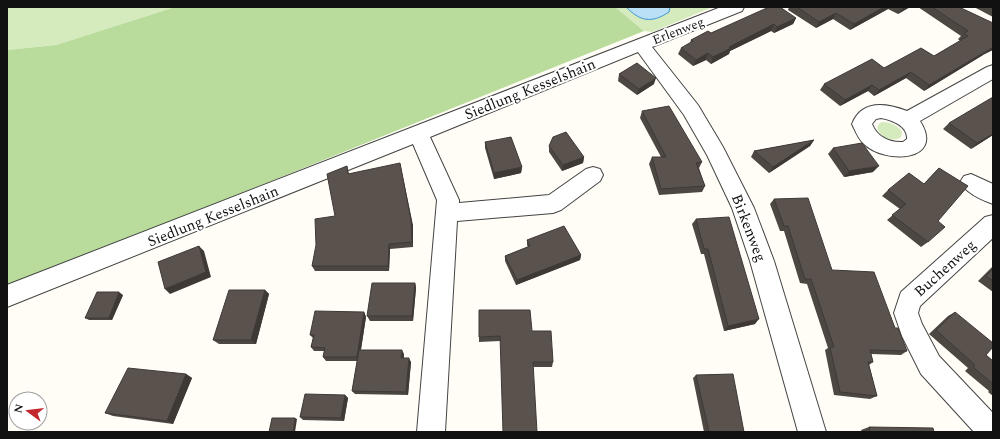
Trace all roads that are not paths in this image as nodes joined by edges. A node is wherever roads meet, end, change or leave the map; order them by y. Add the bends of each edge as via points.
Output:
1 (736, 7) edge
2 (641, 44) junction
3 (993, 71) edge
4 (907, 120) dead end
5 (419, 134) junction
6 (592, 175) dead end
7 (971, 182) dead end
8 (993, 195) edge
9 (446, 213) junction
10 (993, 224) edge
11 (7, 296) edge
12 (993, 430) edge
13 (431, 432) edge
14 (812, 432) edge

1 - 2 street, Erlenweg
2 - 5 street, Siedlung Kesselshain
2 - 14 street, Birkenweg via 691,110 743,208 762,261
3 - 4 street
5 - 9 street via 448,200
5 - 11 street, Siedlung Kesselshain
6 - 9 street via 553,204
7 - 8 street
9 - 13 street
10 - 12 street, Buchenweg via 910,300 906,313 930,365

